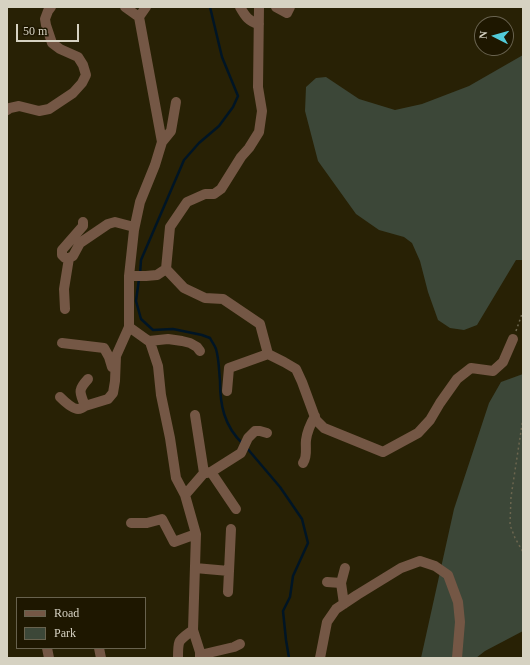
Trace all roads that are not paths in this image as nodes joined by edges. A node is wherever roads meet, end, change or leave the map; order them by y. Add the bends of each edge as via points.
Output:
1 (51, 7) edge
2 (125, 7) edge
3 (146, 7) edge
4 (240, 7) edge
5 (259, 7) edge
6 (276, 7) edge
7 (290, 7) edge
8 (139, 17) junction
9 (259, 24) junction
10 (176, 102) dead end
11 (7, 110) edge
12 (162, 142) junction
13 (83, 222) dead end
14 (134, 227) junction
15 (69, 258) junction
16 (166, 269) junction
17 (131, 276) junction
18 (65, 309) dead end
19 (129, 327) junction
20 (513, 339) road end
21 (149, 341) junction
22 (62, 343) dead end
23 (200, 351) dead end
24 (268, 354) junction
25 (115, 372) junction
26 (88, 379) dead end
27 (227, 391) dead end
28 (60, 397) dead end
29 (85, 406) junction
30 (195, 416) dead end
31 (314, 416) junction
32 (267, 433) dead end
33 (303, 463) dead end
34 (208, 472) junction
35 (185, 495) junction
36 (236, 509) dead end
37 (131, 523) dead end
38 (231, 529) dead end
39 (196, 534) junction
40 (195, 568) junction
41 (345, 568) dead end
42 (229, 571) junction
43 (327, 582) dead end
44 (341, 583) junction
45 (228, 592) dead end
46 (344, 604) junction
47 (194, 630) junction
48 (240, 644) dead end
49 (200, 657) edge
50 (178, 658) edge
51 (320, 658) edge
52 (457, 658) edge

1 - 11 street via 45,19 52,43 78,57 86,76 73,93 49,110 39,111 19,106
2 - 8 street
3 - 8 street
4 - 9 street via 252,22
5 - 9 street
6 - 7 street via 287,13
8 - 12 street
9 - 16 street via 258,87 262,111 259,132 221,189 214,194 206,194 187,202 170,227
10 - 12 street via 171,131
12 - 14 street via 140,202
13 - 15 street via 83,226 62,250 62,255
14 - 15 street via 115,222 108,224 80,243 73,256
14 - 17 street
15 - 18 street via 64,289
16 - 17 street via 157,275
16 - 24 street via 184,288 206,298 223,299 260,324
17 - 19 street
19 - 21 street
19 - 25 street via 116,356
20 - 31 street via 503,362 492,371 472,368 457,379 430,420 418,433 383,452 324,428
21 - 23 street via 168,339 186,342
21 - 35 street via 158,366 176,478
22 - 25 street via 104,348 110,356
24 - 27 street via 229,368
24 - 31 street via 296,369
25 - 29 street via 113,393 108,399
26 - 29 street via 80,391
28 - 29 street via 75,408
30 - 34 street
31 - 33 street via 306,440
32 - 34 street via 255,431 248,438 241,454
34 - 35 street
34 - 36 street
35 - 39 street
37 - 39 street via 147,523 162,519 174,542
38 - 42 street
39 - 40 street
40 - 42 street
40 - 47 street
41 - 44 street
42 - 45 street
43 - 44 street
44 - 46 street
46 - 51 street via 336,609 327,622
46 - 52 street via 400,568 420,561 435,566 448,575 458,602 460,622
47 - 49 street
47 - 50 street via 180,640
48 - 49 street

